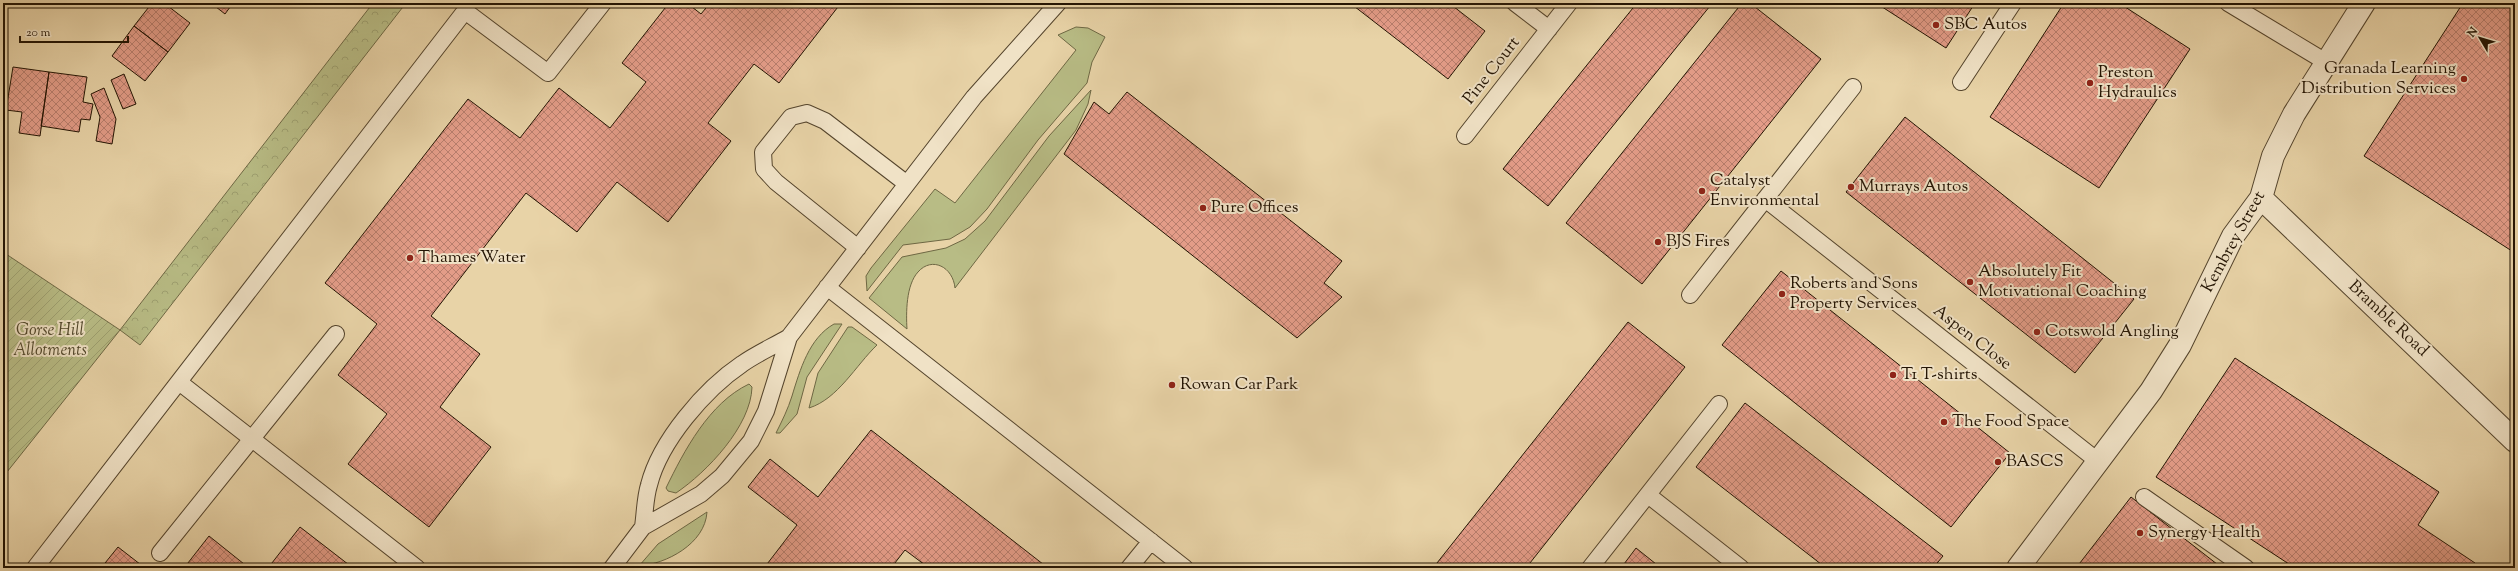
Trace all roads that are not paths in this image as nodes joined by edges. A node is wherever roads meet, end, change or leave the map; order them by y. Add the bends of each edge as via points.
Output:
1 (603, 3) edge
2 (1058, 3) edge
3 (1515, 3) edge
4 (1569, 3) edge
5 (2013, 3) edge
6 (2228, 3) edge
7 (2364, 3) edge
8 (1549, 29) junction
9 (2326, 62) junction
10 (1961, 82) dead end
11 (1853, 87) dead end
12 (1465, 136) dead end
13 (907, 184) junction
14 (2261, 198) junction
15 (1765, 199) junction
16 (858, 248) junction
17 (828, 287) junction
18 (1690, 295) dead end
19 (336, 334) dead end
20 (789, 337) junction
21 (179, 382) junction
22 (1719, 404) dead end
23 (252, 439) junction
24 (2515, 441) edge
25 (2099, 462) junction
26 (1648, 495) junction
27 (2144, 497) dead end
28 (643, 527) junction
29 (1151, 541) junction
30 (160, 553) dead end
31 (35, 568) edge
32 (417, 568) edge
33 (612, 568) edge
34 (1130, 568) edge
35 (1184, 568) edge
36 (1590, 568) edge
37 (1741, 568) edge
38 (2018, 568) edge
39 (2246, 568) edge

1 - 21 lane via 548,73 465,11
2 - 13 lane via 974,97
3 - 8 lane
4 - 8 lane, Pine Court
5 - 10 lane
6 - 9 lane
7 - 9 street, Kembrey Street
8 - 12 lane, Pine Court
9 - 14 street, Kembrey Street via 2294,114 2273,156
11 - 15 lane
13 - 16 lane
13 - 16 lane via 825,121 807,113 791,117 778,132 763,152 764,169 776,182
14 - 24 street, Bramble Road
14 - 25 street, Kembrey Street via 2233,236 2180,345 2151,391
15 - 18 lane
15 - 25 lane, Aspen Close
16 - 17 lane
17 - 20 lane
17 - 29 lane
19 - 23 lane
20 - 28 lane via 766,411 750,441 722,476 701,494
20 - 28 lane via 742,363 720,380 686,418 661,453 649,485
21 - 23 lane
21 - 31 lane
22 - 26 lane
23 - 30 lane
23 - 32 lane
25 - 38 street, Kembrey Street
26 - 36 lane
26 - 37 lane
27 - 39 lane
28 - 33 lane
29 - 34 lane
29 - 35 lane

